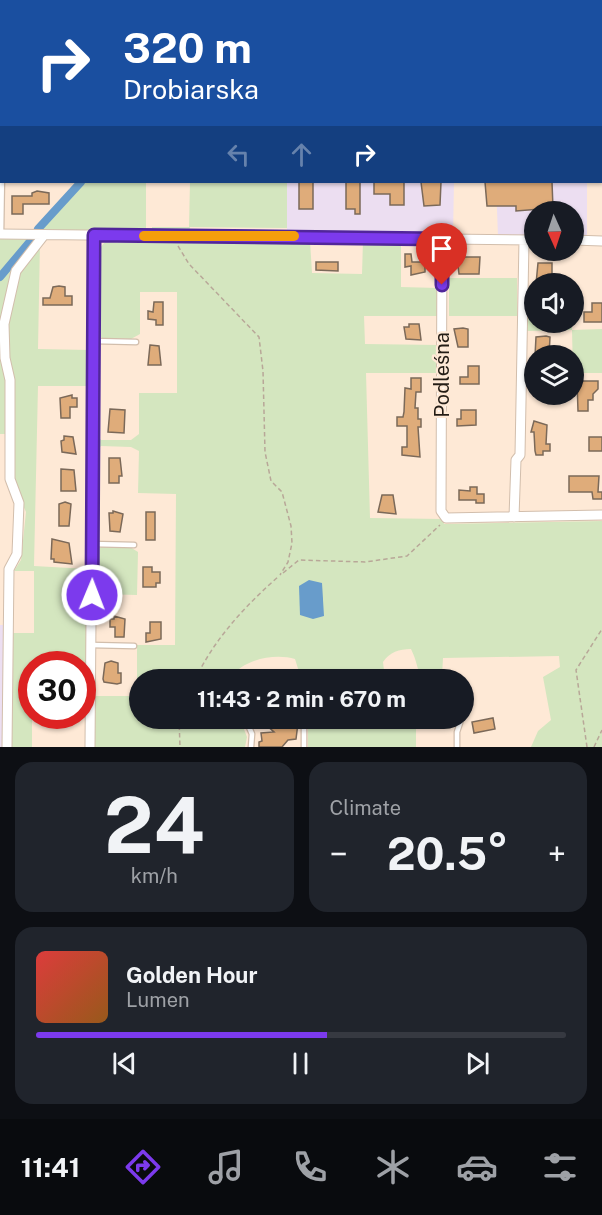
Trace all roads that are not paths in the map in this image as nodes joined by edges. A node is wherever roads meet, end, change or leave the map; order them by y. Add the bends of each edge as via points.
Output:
1 (2, 183) edge
2 (1, 234) edge
3 (44, 235) junction
4 (94, 235) junction
5 (442, 239) junction
6 (524, 240) edge
7 (584, 240) edge
8 (602, 241) edge
9 (528, 261) edge
10 (94, 341) junction
11 (136, 342) dead end
12 (602, 515) edge
13 (514, 517) junction
14 (92, 544) junction
15 (134, 544) dead end
16 (91, 645) junction
17 (134, 646) dead end
18 (250, 729) edge
19 (304, 729) edge
20 (458, 729) edge
21 (7, 747) edge
22 (90, 747) edge
23 (251, 747) edge
24 (304, 747) edge
25 (457, 747) edge

1 - 2 lane
2 - 3 street
3 - 4 street
3 - 21 street via 16,271 4,324 10,380 10,479 19,503 17,554 9,569
4 - 5 street
4 - 10 street
5 - 6 street
5 - 13 street, Podleśna via 442,517
7 - 8 street
9 - 13 street
10 - 11 lane
10 - 14 street
12 - 13 street
14 - 15 lane
14 - 16 street
16 - 17 lane
16 - 22 street
18 - 23 lane
19 - 24 lane
20 - 25 lane

